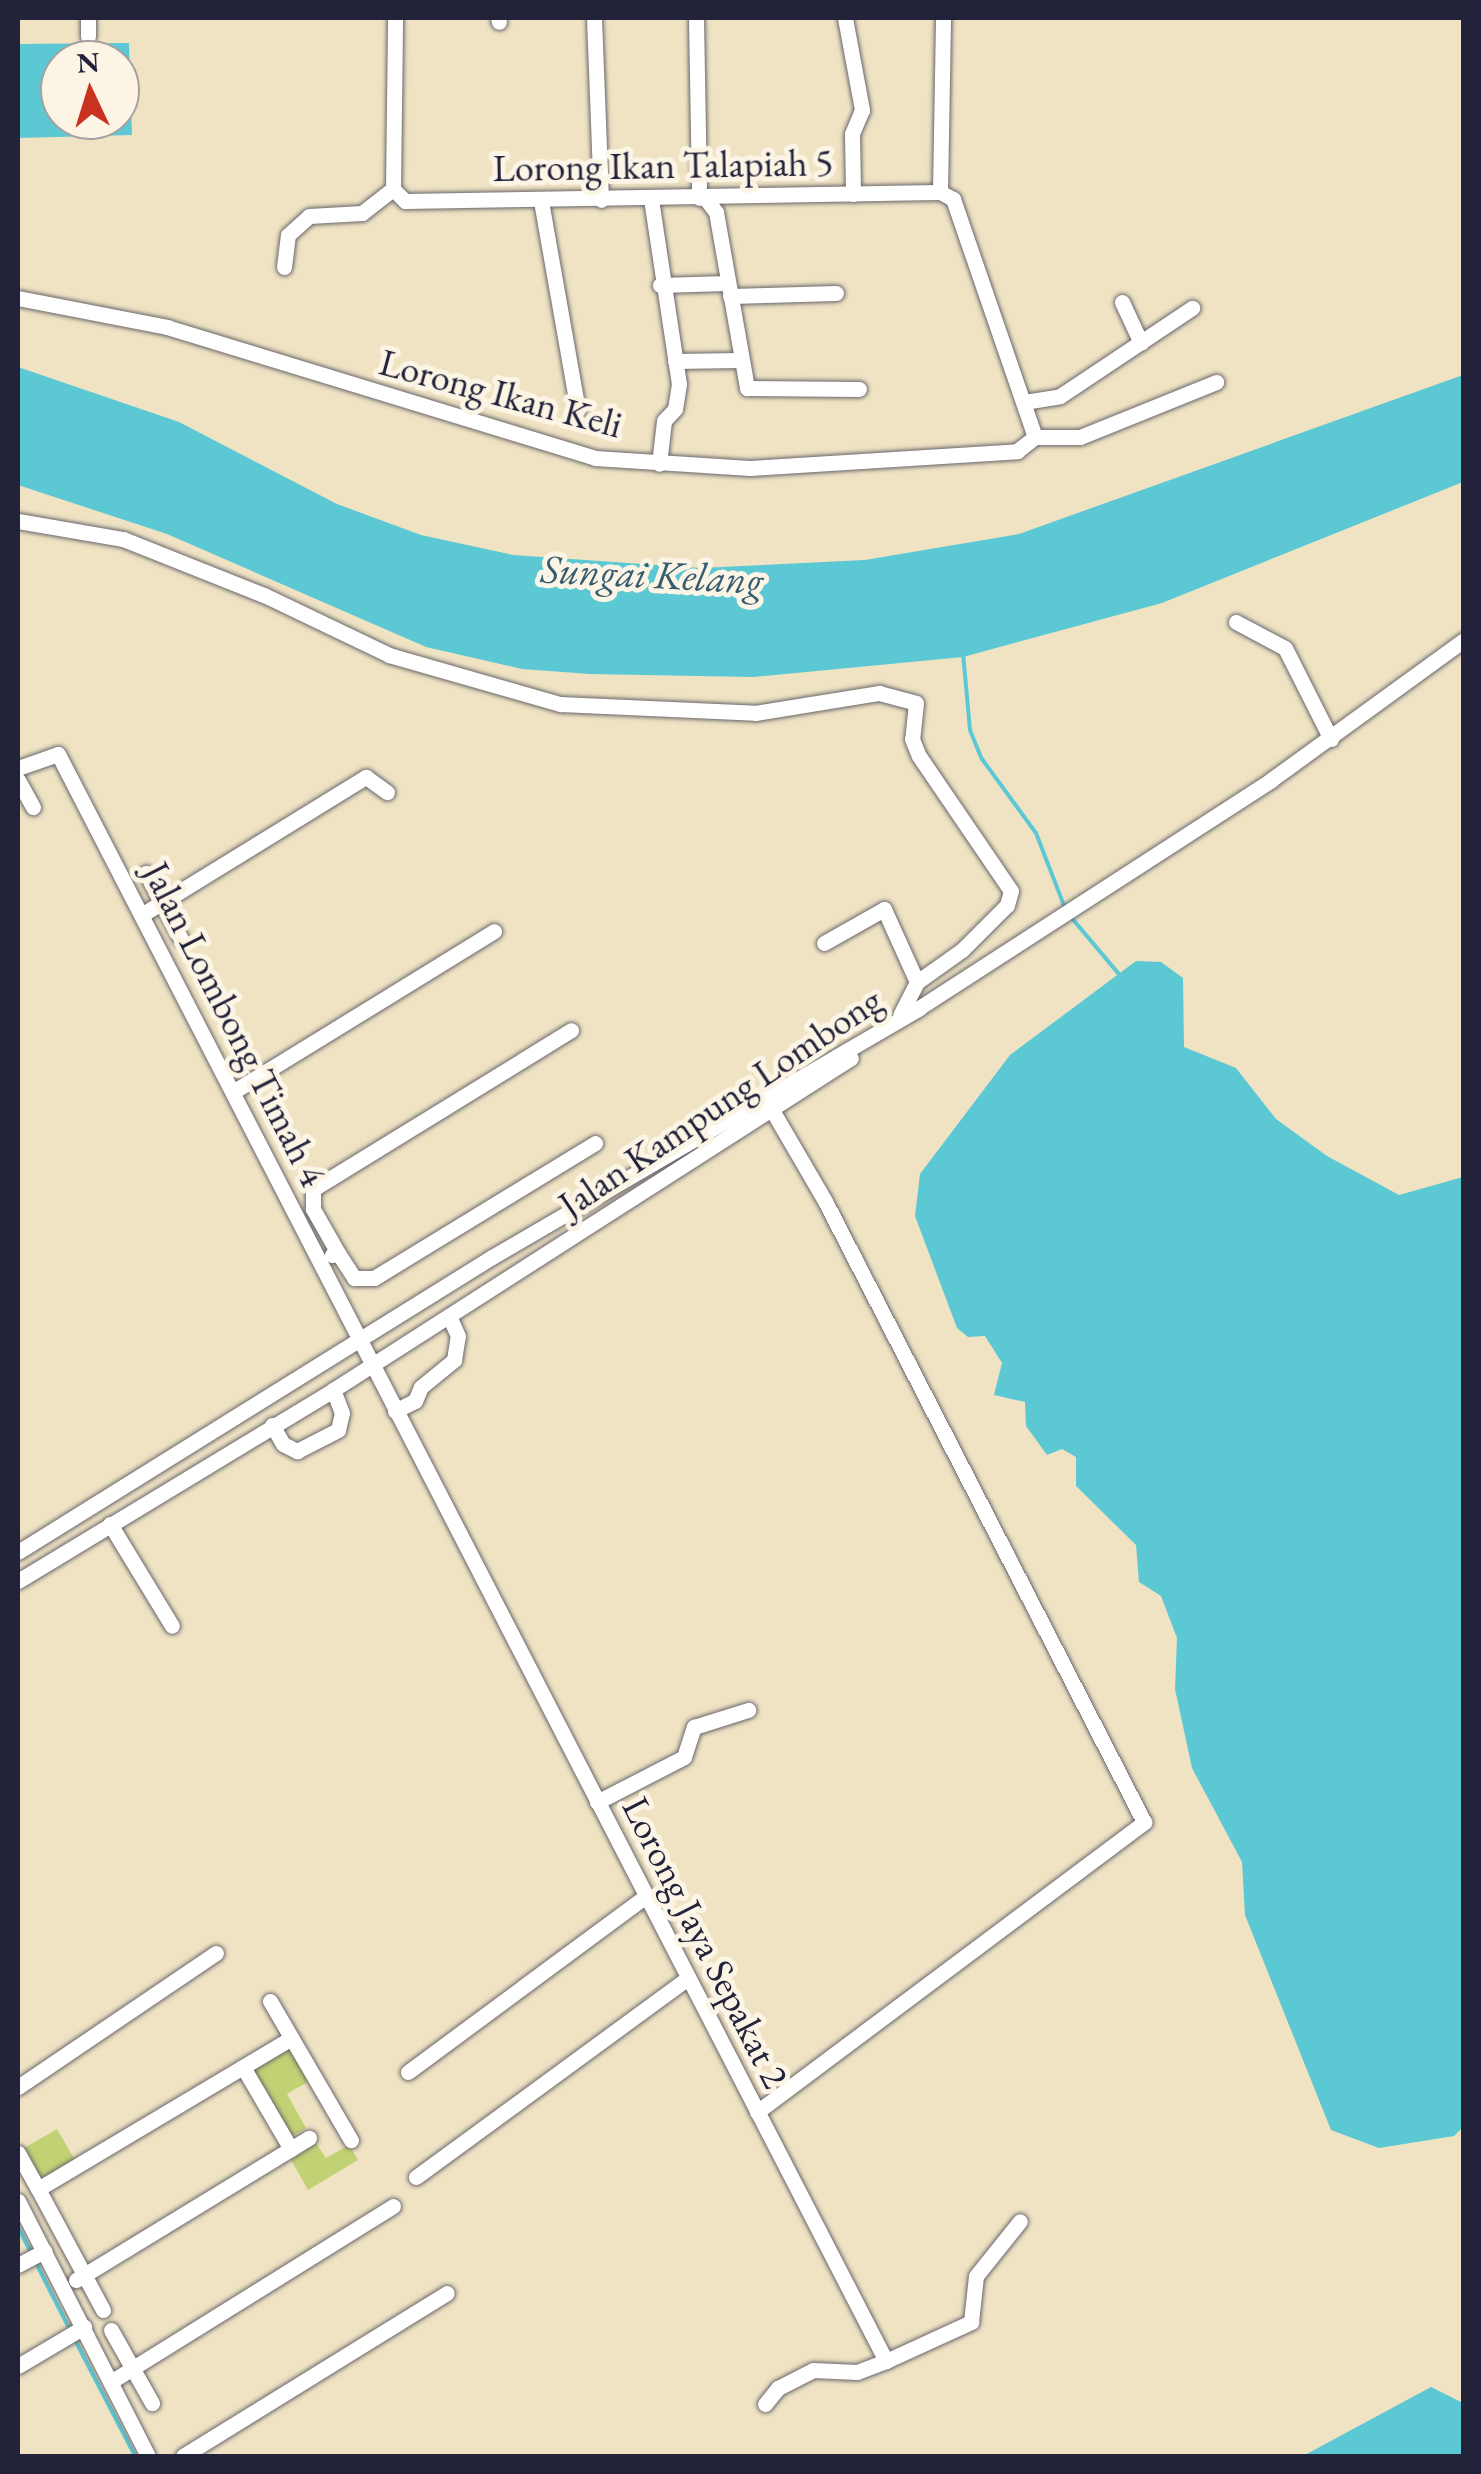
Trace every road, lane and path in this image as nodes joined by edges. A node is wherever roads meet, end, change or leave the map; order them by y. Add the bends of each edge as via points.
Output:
1 (88, 18) edge
2 (395, 18) edge
3 (594, 18) edge
4 (696, 18) edge
5 (844, 18) edge
6 (942, 18) edge
7 (88, 36) dead end
8 (392, 189) junction
9 (940, 192) junction
10 (853, 194) junction
11 (702, 198) junction
12 (651, 199) junction
13 (601, 200) junction
14 (541, 201) junction
15 (284, 267) dead end
16 (660, 285) junction
17 (728, 289) junction
18 (836, 292) dead end
19 (18, 298) edge
20 (1122, 302) dead end
21 (1192, 308) dead end
22 (1141, 342) junction
23 (740, 360) junction
24 (675, 361) junction
25 (1216, 382) dead end
26 (859, 390) dead end
27 (1024, 402) junction
28 (578, 410) dead end
29 (1035, 437) junction
30 (659, 464) junction
31 (18, 522) edge
32 (1236, 622) dead end
33 (1464, 640) edge
34 (1331, 739) junction
35 (18, 768) edge
36 (18, 780) edge
37 (387, 792) dead end
38 (33, 807) dead end
39 (146, 873) dead end
40 (162, 903) junction
41 (143, 914) junction
42 (494, 930) dead end
43 (181, 939) dead end
44 (824, 943) dead end
45 (916, 982) junction
46 (919, 1008) junction
47 (898, 1019) junction
48 (571, 1030) dead end
49 (236, 1090) junction
50 (769, 1103) junction
51 (595, 1142) dead end
52 (338, 1253) junction
53 (319, 1262) junction
54 (449, 1316) junction
55 (358, 1341) junction
56 (370, 1365) junction
57 (333, 1390) junction
58 (394, 1411) junction
59 (272, 1426) junction
60 (110, 1524) junction
61 (18, 1552) edge
62 (18, 1581) edge
63 (172, 1626) dead end
64 (748, 1710) dead end
65 (597, 1802) junction
66 (646, 1896) junction
67 (216, 1952) dead end
68 (688, 1978) junction
69 (270, 2002) dead end
70 (290, 2038) junction
71 (242, 2067) junction
72 (408, 2072) dead end
73 (18, 2088) edge
74 (757, 2112) junction
75 (309, 2138) dead end
76 (351, 2140) dead end
77 (291, 2149) junction
78 (18, 2154) edge
79 (416, 2177) dead end
80 (38, 2190) junction
81 (18, 2201) edge
82 (393, 2206) dead end
83 (1020, 2221) dead end
84 (44, 2252) junction
85 (18, 2265) edge
86 (84, 2275) junction
87 (64, 2287) junction
88 (448, 2293) dead end
89 (104, 2310) dead end
90 (84, 2327) junction
91 (110, 2330) dead end
92 (886, 2361) junction
93 (18, 2366) edge
94 (132, 2369) junction
95 (112, 2381) junction
96 (152, 2404) dead end
97 (765, 2404) dead end
98 (148, 2456) edge
99 (183, 2456) edge

1 - 7 street
2 - 8 street
3 - 13 street
4 - 11 street
5 - 10 street via 862,110 852,134
6 - 9 street
8 - 14 street, Lorong Ikan Talapiah 5 via 405,201
8 - 15 street via 362,213 309,216 288,235
9 - 10 street, Lorong Ikan Talapiah 5
9 - 27 street via 953,199
10 - 11 street, Lorong Ikan Talapiah 5
11 - 12 street, Lorong Ikan Talapiah 5
11 - 17 street via 716,212
12 - 13 street, Lorong Ikan Talapiah 5
12 - 16 street
13 - 14 street, Lorong Ikan Talapiah 5
14 - 28 street
16 - 17 street
16 - 24 street
17 - 18 street
17 - 23 street
19 - 30 street, Lorong Ikan Keli via 167,327 595,458
20 - 22 street
21 - 22 street
22 - 27 street via 1047,403
23 - 24 street
23 - 26 street via 742,380 754,390
24 - 30 street via 675,410 664,421
25 - 29 street, Lorong Ikan Keli via 1080,437
27 - 29 street
29 - 30 street, Lorong Ikan Keli via 1018,451 750,468
31 - 45 street via 123,539 389,655 560,704 755,713 879,693 916,702 912,739 919,756 1011,891 1007,905 962,950
32 - 34 street via 1285,648
33 - 34 street
34 - 46 street
35 - 41 street, Jalan Lombong Timah 4 via 58,754
36 - 38 street
37 - 40 street via 366,777
39 - 40 street
40 - 41 street
40 - 43 street
41 - 49 street, Jalan Lombong Timah 4
42 - 49 street
44 - 45 street via 884,909
45 - 47 street
46 - 47 street, Jalan Kampung Lombong
46 - 50 street, Jalan Kampung Lombong
47 - 50 street, Jalan Kampung Lombong
48 - 52 street via 313,1190 313,1209
49 - 53 street, Jalan Lombong Timah 4
50 - 54 street, Jalan Kampung Lombong
50 - 55 street, Jalan Kampung Lombong
50 - 74 street via 1144,1822
51 - 52 street via 374,1278 354,1278
52 - 53 street
53 - 55 street, Jalan Lombong Timah 4
54 - 56 street, Jalan Kampung Lombong
54 - 58 street via 458,1336 454,1360 414,1401
55 - 56 street, Jalan Lombong Timah 4
55 - 61 street, Jalan Kampung Lombong
56 - 57 street, Jalan Kampung Lombong
56 - 58 street, Lorong Jaya Sepakat 2
57 - 59 street, Jalan Kampung Lombong
57 - 59 street via 342,1414 338,1430 298,1451 283,1444
58 - 65 street, Lorong Jaya Sepakat 2
59 - 60 street, Jalan Kampung Lombong
60 - 62 street, Jalan Kampung Lombong
60 - 63 street
64 - 65 street via 694,1727 684,1757
65 - 66 street, Lorong Jaya Sepakat 2
66 - 68 street, Lorong Jaya Sepakat 2
66 - 72 street
67 - 73 street
68 - 74 street, Lorong Jaya Sepakat 2
68 - 79 street
69 - 70 street
70 - 71 street
70 - 76 street
71 - 77 street
71 - 80 street
74 - 92 street, Lorong Jaya Sepakat 2
75 - 77 street
77 - 86 street
78 - 80 street
80 - 86 street
81 - 84 street
82 - 94 street
83 - 92 street via 976,2276 971,2322
84 - 85 street
84 - 87 street
86 - 87 street
86 - 89 street
87 - 90 street
88 - 99 street
90 - 93 street
90 - 95 street
91 - 94 street
92 - 97 street via 857,2372 814,2370 778,2388
94 - 95 street
94 - 96 street
95 - 98 street

